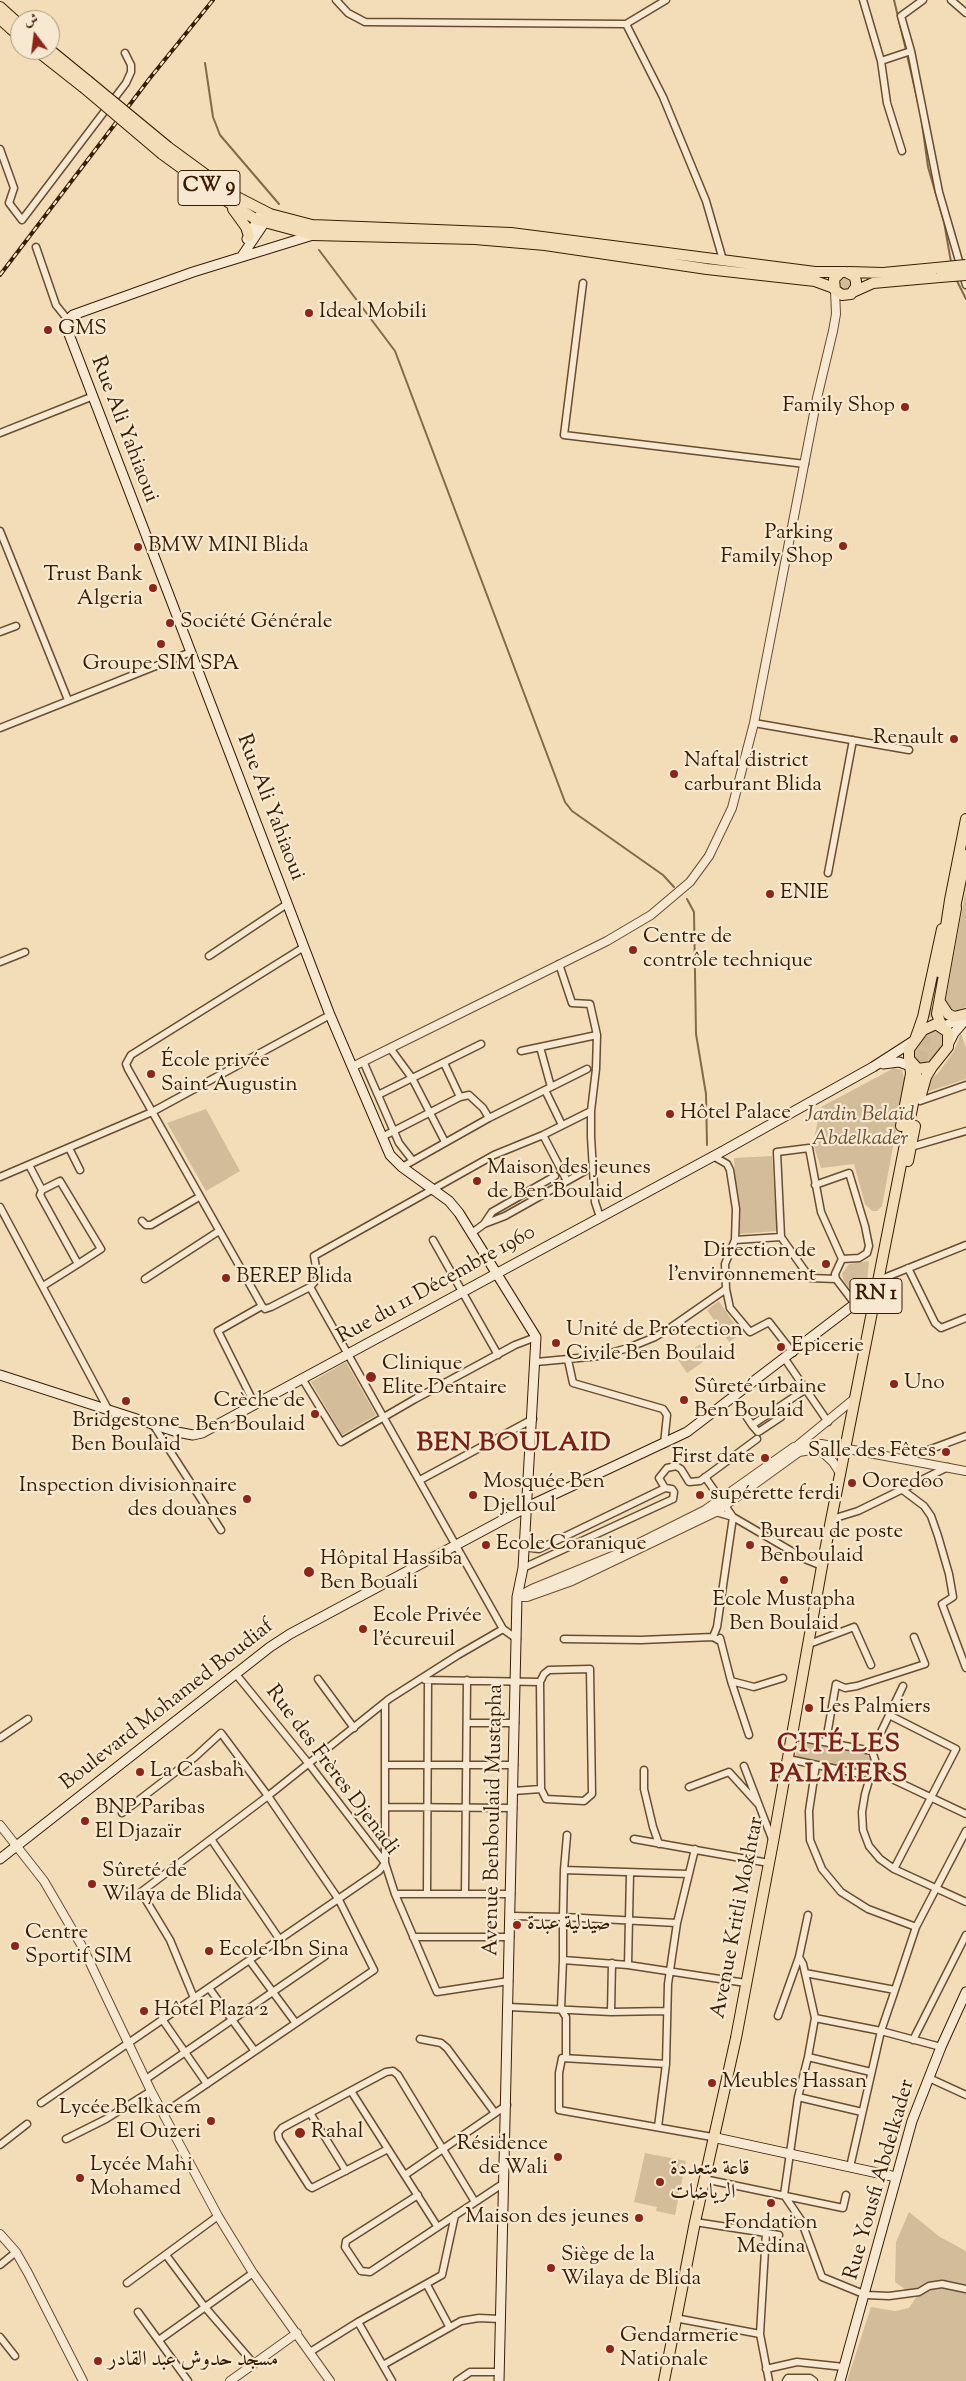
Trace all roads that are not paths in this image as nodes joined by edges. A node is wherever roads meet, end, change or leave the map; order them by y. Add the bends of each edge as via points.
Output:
1 (336, 0) edge
2 (666, 0) edge
3 (862, 0) edge
4 (923, 0) edge
5 (951, 0) edge
6 (0, 7) edge
7 (966, 13) edge
8 (10, 16) edge
9 (0, 19) edge
10 (626, 24) junction
11 (10, 28) edge
12 (911, 51) junction
13 (125, 53) dead end
14 (50, 60) edge
15 (60, 60) edge
16 (881, 61) junction
17 (85, 84) junction
18 (0, 149) edge
19 (165, 150) junction
20 (902, 151) dead end
21 (228, 202) junction
22 (266, 212) junction
23 (261, 222) junction
24 (313, 235) junction
25 (249, 236) junction
26 (36, 247) dead end
27 (242, 256) junction
28 (723, 260) junction
29 (966, 265) edge
30 (844, 273) junction
31 (938, 273) junction
32 (966, 274) edge
33 (584, 282) dead end
34 (966, 284) edge
35 (834, 289) junction
36 (852, 293) junction
37 (836, 314) junction
38 (68, 320) junction
39 (92, 397) junction
40 (0, 433) edge
41 (805, 464) junction
42 (0, 531) edge
43 (16, 626) dead end
44 (0, 632) edge
45 (191, 652) junction
46 (68, 700) junction
47 (754, 723) junction
48 (0, 728) edge
49 (853, 740) junction
50 (909, 750) dead end
51 (966, 819) edge
52 (966, 855) edge
53 (828, 873) dead end
54 (954, 899) junction
55 (287, 904) junction
56 (304, 947) junction
57 (24, 952) dead end
58 (209, 956) dead end
59 (0, 962) edge
60 (559, 964) junction
61 (936, 1005) junction
62 (966, 1014) edge
63 (330, 1015) junction
64 (966, 1019) edge
65 (942, 1027) junction
66 (597, 1035) junction
67 (915, 1040) junction
68 (481, 1044) dead end
69 (948, 1045) junction
70 (540, 1046) junction
71 (390, 1048) junction
72 (521, 1051) dead end
73 (363, 1061) junction
74 (444, 1062) junction
75 (352, 1067) junction
76 (873, 1067) junction
77 (932, 1067) junction
78 (587, 1069) dead end
79 (914, 1069) junction
80 (412, 1078) junction
81 (966, 1085) edge
82 (548, 1088) junction
83 (378, 1095) junction
84 (460, 1097) junction
85 (920, 1101) junction
86 (591, 1111) junction
87 (152, 1112) junction
88 (429, 1113) junction
89 (489, 1118) junction
90 (562, 1125) junction
91 (394, 1131) junction
92 (966, 1131) edge
93 (543, 1134) junction
94 (382, 1137) junction
95 (445, 1142) junction
96 (912, 1147) junction
97 (69, 1148) junction
98 (713, 1156) junction
99 (413, 1161) junction
100 (29, 1164) junction
101 (402, 1167) junction
102 (80, 1170) dead end
103 (585, 1171) dead end
104 (555, 1176) dead end
105 (0, 1177) edge
106 (567, 1181) junction
107 (815, 1185) junction
108 (433, 1188) junction
109 (42, 1190) junction
110 (895, 1192) junction
111 (199, 1197) junction
112 (0, 1207) edge
113 (600, 1217) junction
114 (142, 1221) dead end
115 (484, 1224) junction
116 (219, 1232) junction
117 (472, 1232) junction
118 (781, 1237) junction
119 (434, 1240) dead end
120 (735, 1240) junction
121 (966, 1245) edge
122 (842, 1260) junction
123 (78, 1264) junction
124 (908, 1268) junction
125 (497, 1272) junction
126 (145, 1279) dead end
127 (836, 1279) junction
128 (878, 1284) junction
129 (43, 1286) junction
130 (310, 1287) junction
131 (726, 1289) junction
132 (462, 1292) junction
133 (855, 1304) junction
134 (262, 1306) junction
135 (966, 1318) edge
136 (536, 1337) junction
137 (793, 1353) junction
138 (348, 1355) junction
139 (498, 1355) junction
140 (785, 1359) junction
141 (568, 1360) junction
142 (536, 1362) junction
143 (0, 1375) edge
144 (303, 1380) junction
145 (806, 1389) junction
146 (854, 1399) junction
147 (255, 1405) junction
148 (742, 1410) dead end
149 (110, 1412) junction
150 (384, 1418) junction
151 (533, 1419) junction
152 (828, 1422) junction
153 (154, 1426) junction
154 (966, 1436) edge
155 (757, 1439) dead end
156 (664, 1444) junction
157 (794, 1447) junction
158 (819, 1449) junction
159 (844, 1452) junction
160 (903, 1460) junction
161 (948, 1467) junction
162 (966, 1470) edge
163 (840, 1474) junction
164 (704, 1477) junction
165 (420, 1480) junction
166 (665, 1488) junction
167 (904, 1491) junction
168 (723, 1504) junction
169 (527, 1508) junction
170 (716, 1512) junction
171 (733, 1517) junction
172 (832, 1519) junction
173 (221, 1530) dead end
174 (457, 1546) junction
175 (524, 1547) junction
176 (822, 1566) junction
177 (523, 1568) junction
178 (518, 1597) junction
179 (717, 1627) junction
180 (503, 1629) junction
181 (713, 1637) junction
182 (914, 1637) dead end
183 (564, 1639) dead end
184 (516, 1640) junction
185 (720, 1641) junction
186 (809, 1644) junction
187 (871, 1665) dead end
188 (966, 1668) edge
189 (235, 1673) junction
190 (783, 1678) dead end
191 (318, 1679) dead end
192 (425, 1680) junction
193 (467, 1680) junction
194 (516, 1681) junction
195 (730, 1681) junction
196 (540, 1682) junction
197 (903, 1686) dead end
198 (384, 1703) junction
199 (889, 1715) junction
200 (28, 1719) dead end
201 (467, 1723) junction
202 (515, 1723) junction
203 (354, 1728) junction
204 (749, 1735) dead end
205 (792, 1736) junction
206 (0, 1738) edge
207 (826, 1741) junction
208 (872, 1751) junction
209 (788, 1759) junction
210 (309, 1764) junction
211 (385, 1764) junction
212 (429, 1764) junction
213 (467, 1764) junction
214 (514, 1765) junction
215 (816, 1765) junction
216 (744, 1766) dead end
217 (644, 1770) dead end
218 (873, 1770) junction
219 (689, 1787) dead end
220 (541, 1789) junction
221 (513, 1791) junction
222 (268, 1796) junction
223 (931, 1797) junction
224 (760, 1805) junction
225 (385, 1807) junction
226 (428, 1808) junction
227 (466, 1808) junction
228 (513, 1808) junction
229 (122, 1814) dead end
230 (966, 1814) edge
231 (0, 1825) edge
232 (966, 1831) edge
233 (567, 1835) dead end
234 (211, 1839) junction
235 (634, 1839) dead end
236 (773, 1842) junction
237 (659, 1844) junction
238 (17, 1846) junction
239 (695, 1849) junction
240 (0, 1859) edge
241 (385, 1863) junction
242 (769, 1863) junction
243 (894, 1869) junction
244 (564, 1870) junction
245 (630, 1873) junction
246 (688, 1874) junction
247 (937, 1888) junction
248 (395, 1894) junction
249 (427, 1894) junction
250 (465, 1894) junction
251 (511, 1894) junction
252 (339, 1900) junction
253 (966, 1902) edge
254 (808, 1914) dead end
255 (510, 1916) junction
256 (563, 1917) junction
257 (628, 1921) junction
258 (678, 1923) junction
259 (916, 1928) junction
260 (966, 1935) edge
261 (413, 1937) junction
262 (510, 1937) junction
263 (280, 1940) junction
264 (325, 1956) dead end
265 (799, 1957) junction
266 (563, 1960) junction
267 (250, 1961) junction
268 (612, 1964) junction
269 (628, 1965) junction
270 (670, 1971) junction
271 (805, 1973) junction
272 (509, 1982) junction
273 (746, 1983) junction
274 (209, 1988) junction
275 (895, 1990) junction
276 (272, 1992) junction
277 (966, 1992) edge
278 (194, 1998) junction
279 (508, 2008) junction
280 (561, 2010) junction
281 (666, 2011) junction
282 (611, 2012) junction
283 (778, 2016) dead end
284 (815, 2018) junction
285 (162, 2019) junction
286 (233, 2021) junction
287 (295, 2022) junction
288 (881, 2031) junction
289 (420, 2039) dead end
290 (913, 2040) junction
291 (128, 2042) junction
292 (940, 2047) junction
293 (254, 2050) junction
294 (185, 2053) junction
295 (808, 2057) junction
296 (566, 2058) junction
297 (666, 2064) junction
298 (871, 2072) junction
299 (929, 2078) junction
300 (146, 2079) junction
301 (206, 2084) junction
302 (151, 2091) junction
303 (350, 2091) junction
304 (966, 2095) edge
305 (798, 2097) junction
306 (41, 2103) dead end
307 (507, 2105) junction
308 (164, 2112) junction
309 (862, 2112) junction
310 (310, 2113) junction
311 (495, 2113) junction
312 (27, 2124) dead end
313 (658, 2127) junction
314 (712, 2138) junction
315 (66, 2139) dead end
316 (0, 2144) edge
317 (388, 2149) junction
318 (443, 2150) junction
319 (790, 2154) junction
320 (850, 2167) junction
321 (346, 2171) junction
322 (405, 2175) junction
323 (896, 2176) junction
324 (704, 2179) junction
325 (504, 2183) junction
326 (418, 2195) junction
327 (784, 2195) junction
328 (846, 2195) dead end
329 (474, 2202) junction
330 (455, 2215) junction
331 (218, 2216) junction
332 (694, 2222) junction
333 (437, 2226) junction
334 (766, 2233) junction
335 (0, 2234) edge
336 (778, 2235) dead end
337 (16, 2252) junction
338 (166, 2255) junction
339 (0, 2265) edge
340 (253, 2272) junction
341 (127, 2282) dead end
342 (427, 2285) junction
343 (966, 2289) edge
344 (866, 2295) junction
345 (204, 2306) junction
346 (138, 2312) dead end
347 (674, 2318) junction
348 (500, 2319) junction
349 (358, 2322) junction
350 (449, 2326) junction
351 (297, 2333) junction
352 (760, 2334) junction
353 (0, 2337) edge
354 (159, 2340) junction
355 (310, 2352) junction
356 (15, 2356) dead end
357 (254, 2364) junction
358 (383, 2364) junction
359 (844, 2368) junction
360 (766, 2369) junction
361 (499, 2377) edge
362 (83, 2381) edge
363 (188, 2381) edge
364 (230, 2381) edge
365 (330, 2381) edge
366 (392, 2381) edge
367 (457, 2381) edge
368 (664, 2381) edge
369 (769, 2381) edge
370 (786, 2381) edge
371 (814, 2381) edge
372 (840, 2381) edge

1 - 10 street via 348,13 365,22
2 - 10 street
3 - 16 street
4 - 12 street via 901,16
5 - 7 street
6 - 8 main road
9 - 11 main road
10 - 28 street via 663,97 706,201
12 - 16 street
12 - 34 street via 939,192
13 - 18 street via 131,65 126,83 22,220 10,203 14,188
14 - 17 main road, CW 9
15 - 17 main road, CW 9
16 - 20 street via 887,103
17 - 19 main road, CW 9, bridge
19 - 21 main road, CW 9
19 - 22 main road via 235,196
21 - 23 main road, CW 9
21 - 25 main road
22 - 23 main road
22 - 28 main road via 312,225 511,233
23 - 24 main road
23 - 25 main road
23 - 27 main road
24 - 27 main road
24 - 35 main road via 475,239 545,245 707,269 815,280
25 - 27 main road
26 - 38 street via 56,305
27 - 38 main road via 73,315
28 - 30 main road
29 - 31 main road, bridge
30 - 31 main road
30 - 35 main road via 834,279
30 - 36 main road via 856,281
31 - 32 main road, bridge
31 - 36 main road via 874,283
33 - 41 street via 564,435
35 - 36 main road via 842,295
35 - 37 street
36 - 37 street
37 - 41 street
38 - 39 main road, Rue Ali Yahiaoui via 68,336
39 - 40 street
39 - 45 main road, Rue Ali Yahiaoui
41 - 47 street
42 - 46 street
43 - 44 street
45 - 46 street
45 - 55 main road, Rue Ali Yahiaoui
46 - 48 street
47 - 49 street
47 - 60 street via 727,820 709,856 690,882 651,915
49 - 50 street
49 - 53 street
51 - 54 main road
52 - 54 main road
54 - 61 main road via 939,972
54 - 61 main road via 951,944
54 - 67 main road
55 - 56 main road, Rue Ali Yahiaoui
55 - 58 street
56 - 63 main road, Rue Ali Yahiaoui
56 - 87 street via 131,1055 126,1064
57 - 59 street
60 - 66 street via 572,1003 590,1004
60 - 71 street
61 - 62 main road via 954,1017
61 - 65 main road
62 - 65 main road
63 - 75 main road, Rue Ali Yahiaoui
63 - 87 street
64 - 69 main road
65 - 67 main road via 936,1024 927,1027
65 - 69 main road via 948,1032
66 - 70 street
66 - 86 street
67 - 76 main road, Rue du 11 Décembre 1960
67 - 79 main road via 908,1054
68 - 74 street
69 - 77 main road
70 - 72 street
70 - 82 street
71 - 73 street
71 - 80 street
73 - 75 street
73 - 83 street
74 - 80 street
74 - 84 street
75 - 94 main road, Rue Ali Yahiaoui
76 - 79 main road, Rue du 11 Décembre 1960 via 894,1061
76 - 98 main road, Rue du 11 Décembre 1960
77 - 79 main road
77 - 85 main road, RN 1
78 - 82 street
79 - 110 main road, RN 1 via 896,1154
80 - 83 street
80 - 88 street
81 - 85 street
82 - 89 street
82 - 90 street
83 - 91 street
84 - 88 street
84 - 89 street via 469,1095
85 - 96 main road, RN 1
86 - 90 street
86 - 113 street via 595,1202
87 - 97 street
87 - 111 street
88 - 91 street
88 - 95 street
89 - 95 street
90 - 93 street
91 - 94 street
91 - 99 street
92 - 96 street
93 - 106 street
93 - 108 street via 494,1155
94 - 101 main road, Rue Ali Yahiaoui via 390,1155
95 - 99 street
96 - 110 main road, RN 1
97 - 100 street
97 - 102 street
98 - 113 main road, Rue du 11 Décembre 1960
98 - 120 street via 727,1164 730,1170 736,1209
99 - 101 street
100 - 105 street
100 - 109 street
101 - 108 main road, Rue Ali Yahiaoui
103 - 106 street
104 - 115 street via 492,1212
106 - 115 street via 505,1216
107 - 118 street via 809,1148 778,1152
107 - 122 street via 821,1212
107 - 122 street via 849,1173 868,1246 864,1256
108 - 117 main road, Rue Ali Yahiaoui via 449,1201
108 - 130 street via 314,1256 318,1278
109 - 123 street via 40,1195
109 - 123 street via 60,1182 101,1249
110 - 128 main road, Avenue Kritli Mokhtar / RN 1
111 - 114 street via 151,1225
111 - 116 street
112 - 129 street
113 - 125 main road, Rue du 11 Décembre 1960
115 - 117 street
116 - 126 street
116 - 134 street
117 - 125 main road, Rue Ali Yahiaoui
118 - 120 street
118 - 127 street via 810,1278
119 - 132 street
120 - 131 street via 725,1264
121 - 124 street
122 - 127 street
123 - 129 street
124 - 128 street
124 - 135 street via 935,1323 942,1328
125 - 132 main road, Rue du 11 Décembre 1960
125 - 136 main road
127 - 133 street
128 - 133 main road, Boulevard Mohamed Boudiaf
128 - 146 main road, Avenue Kritli Mokhtar / RN 1
129 - 149 street
130 - 134 street via 271,1307 265,1309
130 - 138 street
131 - 137 street via 730,1308 746,1330 754,1332 769,1322
131 - 141 street via 655,1337 600,1356
132 - 138 main road, Rue du 11 Décembre 1960
132 - 139 street
133 - 137 main road, Boulevard Mohamed Boudiaf
134 - 147 street via 218,1331
136 - 139 street
136 - 142 main road, Avenue Benboulaid Mustapha
137 - 140 main road, Boulevard Mohamed Boudiaf
138 - 144 main road, Rue du 11 Décembre 1960
138 - 150 street
139 - 150 street
140 - 145 street
140 - 156 main road, Boulevard Mohamed Boudiaf via 687,1432
141 - 142 street
141 - 156 street via 573,1383 663,1409 667,1414
142 - 151 main road, Avenue Benboulaid Mustapha
143 - 149 main road, Rue du 11 Décembre 1960
144 - 147 main road, Rue du 11 Décembre 1960
144 - 150 street via 341,1442
145 - 148 street via 752,1425
145 - 152 street
146 - 152 street
146 - 159 main road, Avenue Kritli Mokhtar / RN 1
147 - 153 main road, Rue du 11 Décembre 1960 via 193,1435
149 - 153 main road, Rue du 11 Décembre 1960
150 - 165 street
151 - 165 street
151 - 169 main road, Avenue Benboulaid Mustapha
152 - 157 street
153 - 173 street
154 - 160 street
155 - 164 street
156 - 169 main road, Boulevard Mohamed Boudiaf
157 - 159 street via 819,1444
157 - 168 street
158 - 159 street
158 - 163 street
158 - 168 street via 799,1452
159 - 160 street
159 - 163 main road, Avenue Kritli Mokhtar / RN 1
160 - 161 street
161 - 162 street
161 - 167 street
163 - 172 main road, Avenue Kritli Mokhtar / RN 1
164 - 166 street via 700,1481 689,1482 681,1469 676,1466 666,1468 659,1478
164 - 168 street
165 - 174 street
166 - 175 street via 539,1548
166 - 177 street via 674,1492 673,1498
167 - 172 street
167 - 188 street via 924,1506 931,1516 950,1574 953,1598 942,1604
168 - 170 street
168 - 171 street
168 - 178 street
169 - 174 main road, Boulevard Mohamed Boudiaf
169 - 175 main road, Avenue Benboulaid Mustapha
170 - 171 street
170 - 178 street via 572,1581 527,1597
171 - 176 street
171 - 179 street
172 - 176 main road, Avenue Kritli Mokhtar / RN 1
174 - 180 street
174 - 189 main road, Boulevard Mohamed Boudiaf via 290,1634
175 - 177 main road, Avenue Benboulaid Mustapha
176 - 186 main road, Avenue Kritli Mokhtar / RN 1
177 - 178 main road, Avenue Benboulaid Mustapha
178 - 184 main road, Avenue Benboulaid Mustapha
179 - 181 street
179 - 185 street
180 - 184 street
180 - 192 street
181 - 183 street
181 - 185 street
182 - 207 street via 925,1664 857,1686 845,1688 836,1684
184 - 194 main road, Avenue Benboulaid Mustapha
185 - 195 street
186 - 187 street via 854,1627
186 - 205 main road, Avenue Kritli Mokhtar / RN 1
189 - 210 street, Rue des Frères Djenadi
189 - 238 main road, Boulevard Mohamed Boudiaf
190 - 195 street via 754,1687
191 - 203 street
192 - 193 street
192 - 198 street
192 - 212 street
193 - 194 street
193 - 201 street
194 - 196 street
194 - 202 main road, Avenue Benboulaid Mustapha
195 - 204 street
196 - 220 street
196 - 220 street via 549,1670 591,1671 592,1794 584,1801 546,1799
197 - 199 street
198 - 203 street
198 - 211 street
199 - 208 street
199 - 223 street via 956,1749
200 - 206 street
201 - 202 street
201 - 213 street
202 - 214 main road, Avenue Benboulaid Mustapha
203 - 210 street
205 - 207 street
205 - 209 main road, Avenue Kritli Mokhtar / RN 1
207 - 208 street
208 - 218 street via 876,1760
209 - 215 street
209 - 236 main road, Avenue Kritli Mokhtar / RN 1
210 - 222 street
210 - 241 street, Rue des Frères Djenadi
211 - 212 street
211 - 225 street
212 - 213 street
212 - 226 street
213 - 214 street
213 - 227 street
214 - 221 main road, Avenue Benboulaid Mustapha
215 - 218 street via 861,1774
215 - 259 street via 809,1811 810,1840 822,1869 841,1892 868,1909
216 - 224 street
217 - 237 street via 644,1788
218 - 223 street
218 - 243 street via 865,1794 863,1830 868,1846
219 - 224 street via 729,1772
220 - 221 street
221 - 228 main road, Avenue Benboulaid Mustapha
222 - 229 street via 221,1733
222 - 234 street
222 - 252 street
223 - 230 street
223 - 243 street
224 - 236 street
225 - 226 street
225 - 241 street
226 - 227 street
226 - 249 street
227 - 228 street
227 - 250 street
228 - 251 main road, Avenue Benboulaid Mustapha
231 - 238 street
232 - 247 street
233 - 244 street
234 - 263 street
234 - 278 street via 141,1892 170,1940
235 - 237 street
236 - 242 main road, Avenue Kritli Mokhtar / RN 1
237 - 239 street
238 - 240 main road, Boulevard Mohamed Boudiaf
238 - 291 street via 44,1881 83,1948
239 - 242 street
239 - 246 street
241 - 248 street, Rue des Frères Djenadi
241 - 252 street
242 - 273 main road, Avenue Kritli Mokhtar / RN 1
243 - 247 street
244 - 245 street
244 - 256 street
245 - 246 street
245 - 257 street
246 - 258 street
247 - 253 street
247 - 259 street
248 - 249 street
248 - 261 street, Rue des Frères Djenadi
249 - 250 street
250 - 251 street
251 - 255 main road, Avenue Benboulaid Mustapha
252 - 263 street
252 - 287 street via 374,1970
254 - 265 street
255 - 256 street
255 - 262 main road, Avenue Benboulaid Mustapha
256 - 257 street
256 - 266 street
257 - 258 street
257 - 269 street
258 - 270 street
259 - 275 street
260 - 290 street
261 - 262 street
261 - 272 street, Rue des Frères Djenadi via 437,1992
262 - 272 main road, Avenue Benboulaid Mustapha
263 - 267 street
264 - 276 street
265 - 271 street
265 - 283 street
266 - 268 street
266 - 280 street
267 - 274 street
267 - 276 street
268 - 269 street
268 - 282 street
269 - 270 street
270 - 273 street
270 - 281 street
271 - 275 street
271 - 284 street
272 - 279 main road, Avenue Benboulaid Mustapha
273 - 314 main road, Avenue Kritli Mokhtar / RN 1
274 - 278 street
274 - 286 street
275 - 288 street
276 - 286 street
276 - 287 street
277 - 292 main road, Rue Yousfi Abdelkader
278 - 285 street
279 - 280 street
279 - 307 main road, Avenue Benboulaid Mustapha
280 - 282 street
280 - 296 street via 566,2017
281 - 282 street
281 - 297 street
284 - 288 street
284 - 295 street
285 - 291 street
285 - 294 street
286 - 293 street
286 - 294 street
287 - 293 street
288 - 290 street
288 - 298 street
289 - 311 street via 448,2048
290 - 292 street
291 - 300 street
291 - 306 street
292 - 299 main road, Rue Yousfi Abdelkader
293 - 301 street
294 - 300 street
294 - 301 street
295 - 298 street
295 - 305 street
296 - 297 street
296 - 313 street via 562,2058 559,2073 559,2110
297 - 313 street
298 - 309 street
299 - 304 street
299 - 323 main road, Rue Yousfi Abdelkader
300 - 302 street
301 - 308 street
302 - 308 street
302 - 315 street
303 - 310 street
303 - 317 street
303 - 318 street via 386,2072 395,2073
305 - 309 street
305 - 319 street
307 - 311 street
307 - 325 main road, Avenue Benboulaid Mustapha
308 - 331 street
309 - 320 street
310 - 321 street
310 - 321 street via 279,2130 279,2139 310,2188
311 - 318 street
312 - 316 street
313 - 314 street
314 - 319 main road
314 - 324 main road, Avenue Kritli Mokhtar / RN 1
317 - 321 street
317 - 322 street
318 - 322 street
318 - 329 street
319 - 320 main road
319 - 327 street
320 - 323 main road
322 - 326 street
323 - 344 main road, Rue Yousfi Abdelkader
324 - 327 street
324 - 332 main road, Avenue Kritli Mokhtar / RN 1
325 - 329 street
325 - 348 main road, Avenue Benboulaid Mustapha
326 - 333 street
326 - 333 street via 348,2239 345,2247 361,2271 367,2272
327 - 328 street via 843,2208
327 - 344 street via 801,2220 822,2277
329 - 330 street
330 - 333 street
330 - 342 street via 445,2271 439,2279
331 - 338 street
331 - 340 street
332 - 334 street
332 - 347 main road, Avenue Kritli Mokhtar / RN 1
334 - 336 street
334 - 352 street
335 - 337 street
337 - 339 street
337 - 362 street
338 - 341 street
338 - 345 street
340 - 345 street
340 - 351 street
342 - 349 street
342 - 350 street
343 - 344 street via 942,2284 928,2286 920,2292
344 - 359 main road, Rue Yousfi Abdelkader
345 - 354 street
345 - 357 street
346 - 354 street
347 - 352 street
347 - 368 main road, Avenue Kritli Mokhtar / RN 1
348 - 350 street via 470,2318
348 - 361 main road, Avenue Benboulaid Mustapha
349 - 355 street
349 - 358 street
350 - 358 street
351 - 355 street
351 - 357 street
352 - 360 street
353 - 356 street
354 - 363 street
355 - 365 street
357 - 364 street
358 - 366 street
359 - 360 street via 797,2362
359 - 372 main road, Rue Yousfi Abdelkader
360 - 369 street
361 - 367 street via 470,2372
370 - 371 street via 788,2378 810,2378

